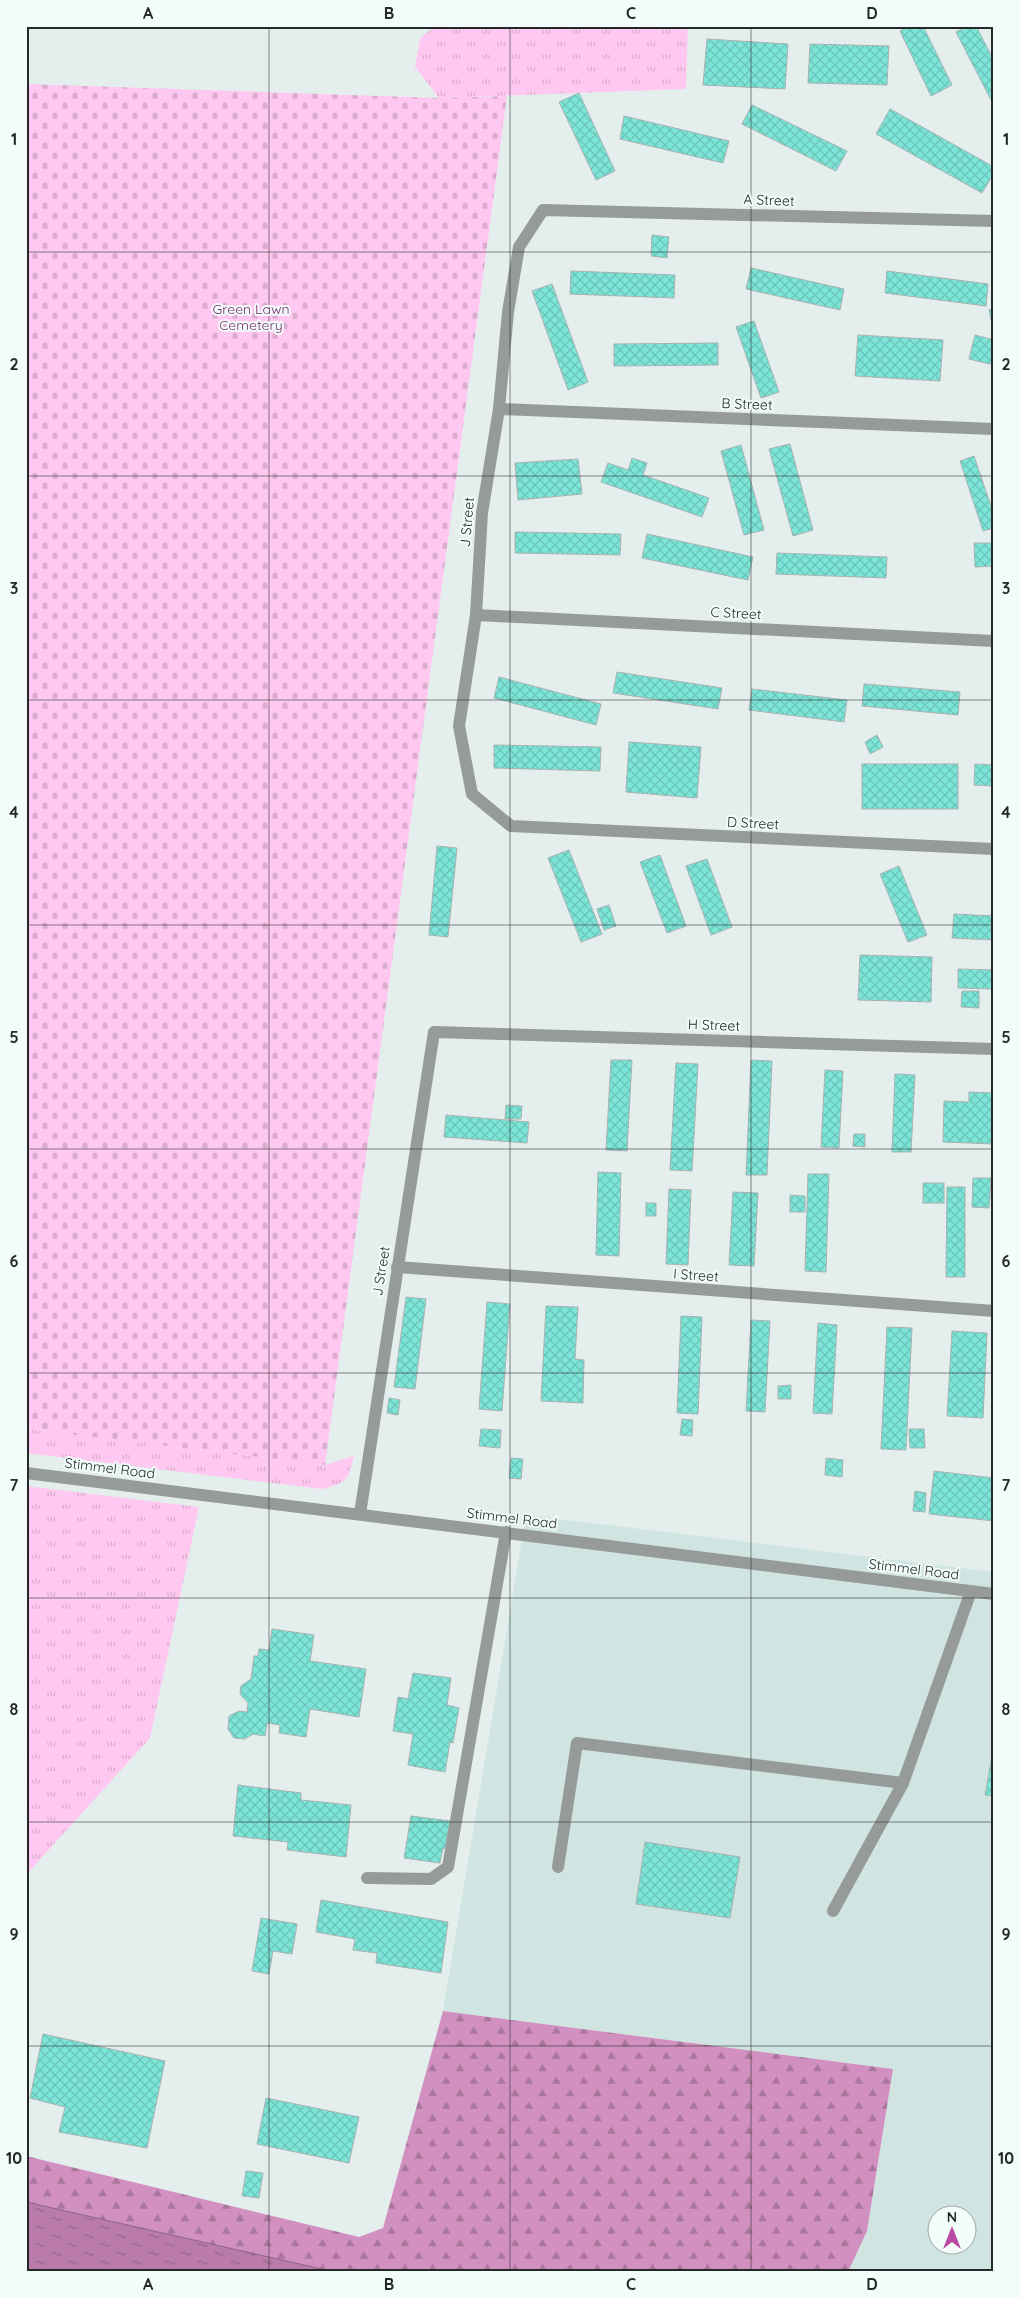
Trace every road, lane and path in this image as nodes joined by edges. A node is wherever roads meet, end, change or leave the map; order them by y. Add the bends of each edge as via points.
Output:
1 (543, 210) joint
2 (994, 221) edge
3 (499, 409) junction
4 (994, 429) edge
5 (476, 615) junction
6 (994, 641) edge
7 (511, 826) joint
8 (994, 849) edge
9 (434, 1032) joint
10 (994, 1049) edge
11 (397, 1267) junction
12 (994, 1311) edge
13 (26, 1472) edge
14 (360, 1514) junction
15 (506, 1532) junction
16 (971, 1591) junction
17 (994, 1594) edge
18 (903, 1782) junction
19 (558, 1867) dead end
20 (367, 1878) dead end
21 (832, 1911) dead end

1 - 2 street, A Street
1 - 3 street, J Street via 518,247
3 - 4 street, B Street
3 - 5 street, J Street via 482,513
5 - 6 street, C Street
5 - 7 street, J Street via 459,726 472,794
7 - 8 street, D Street
9 - 10 street, H Street
9 - 11 street, J Street
11 - 12 street, I Street
11 - 14 street, J Street
13 - 14 street, Stimmel Road
14 - 15 street, Stimmel Road
15 - 16 street, Stimmel Road
15 - 20 street via 448,1868 431,1879
16 - 17 street, Stimmel Road
16 - 18 street
18 - 19 street via 577,1743
18 - 21 street

